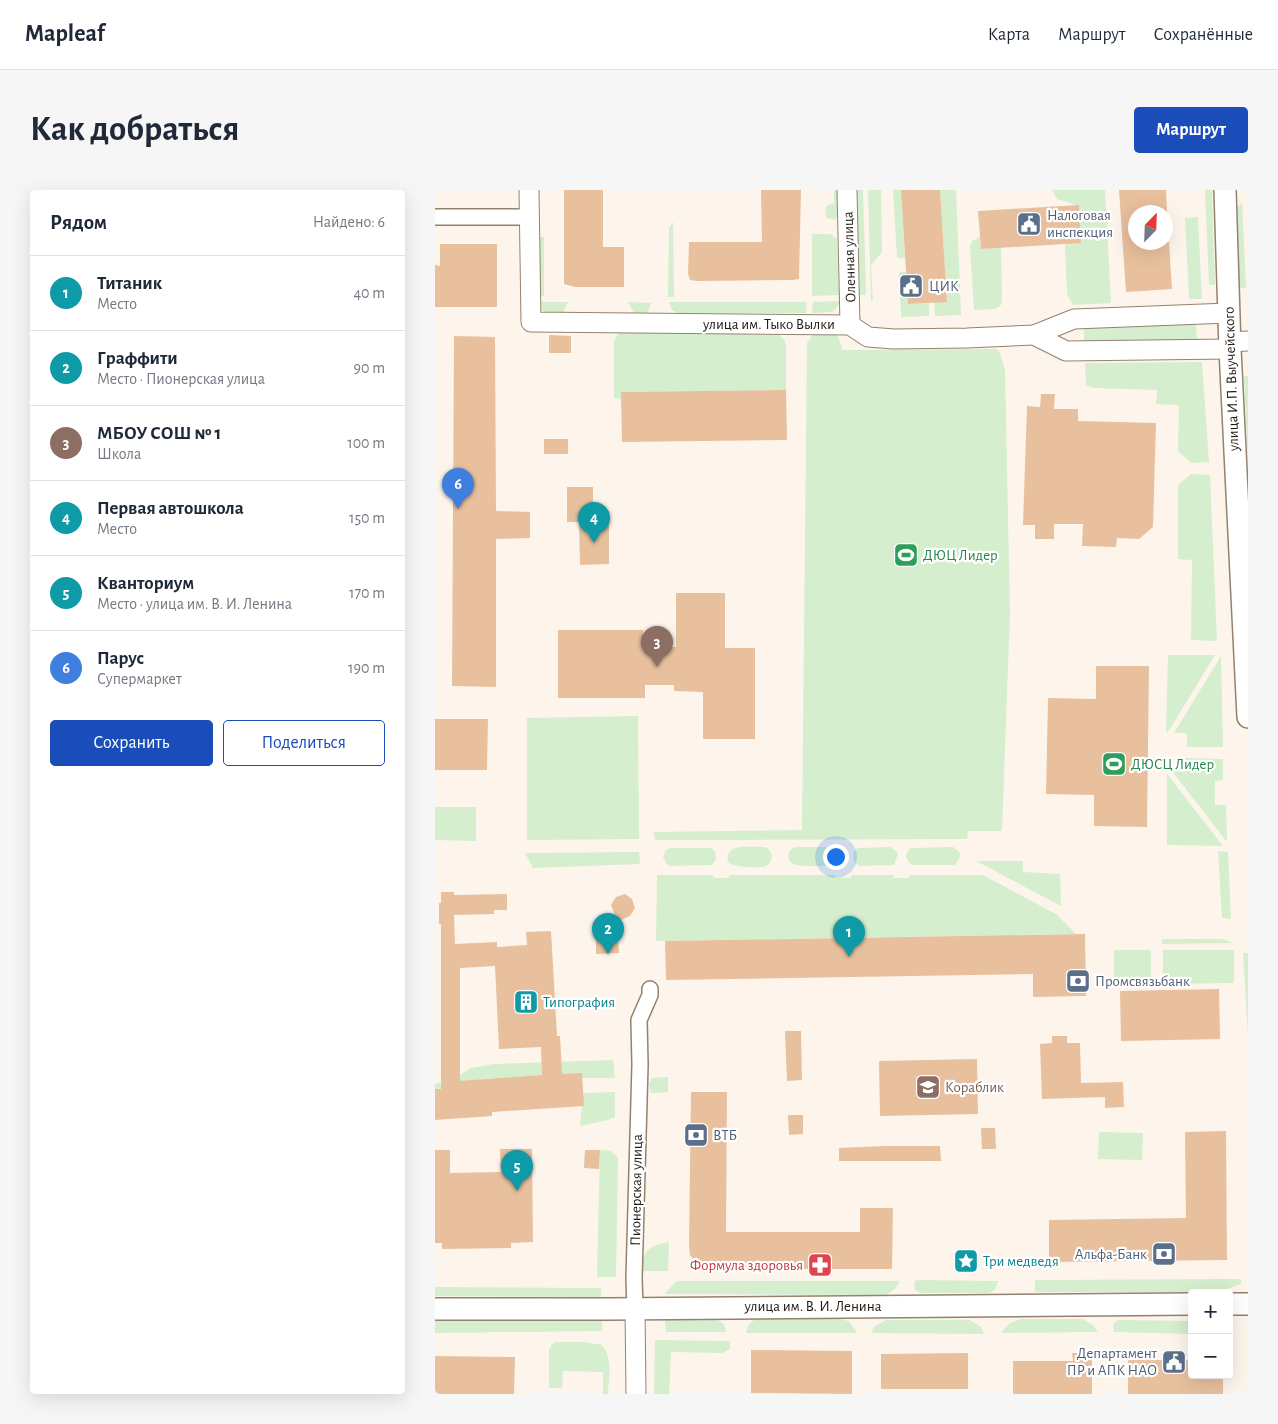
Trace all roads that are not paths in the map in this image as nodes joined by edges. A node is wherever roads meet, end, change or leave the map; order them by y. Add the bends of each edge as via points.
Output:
1 (529, 190) edge
2 (847, 190) edge
3 (1225, 190) edge
4 (435, 217) edge
5 (529, 217) junction
6 (1229, 312) junction
7 (850, 325) junction
8 (1033, 336) junction
9 (1236, 344) edge
10 (1248, 717) edge
11 (650, 989) dead end
12 (1188, 1304) edge
13 (1233, 1304) edge
14 (1248, 1304) edge
15 (435, 1308) edge
16 (635, 1308) junction
17 (636, 1394) edge

1 - 5 street
2 - 7 street, Оленная улица
3 - 6 main road, улица И.П. Выучейского
4 - 5 street
5 - 7 street, улица им. Тыко Вылки via 531,322
6 - 8 street, улица им. Тыко Вылки via 1074,319
6 - 9 main road, улица И.П. Выучейского
7 - 8 street, улица им. Тыко Вылки via 868,337 894,339
8 - 9 street, улица им. Тыко Вылки via 1066,351
9 - 10 main road, улица И.П. Выучейского
11 - 16 street, Пионерская улица via 639,1020
12 - 16 main road, улица им. В. И. Ленина
13 - 14 main road
15 - 16 main road, улица им. В. И. Ленина
16 - 17 street, Пионерская улица

